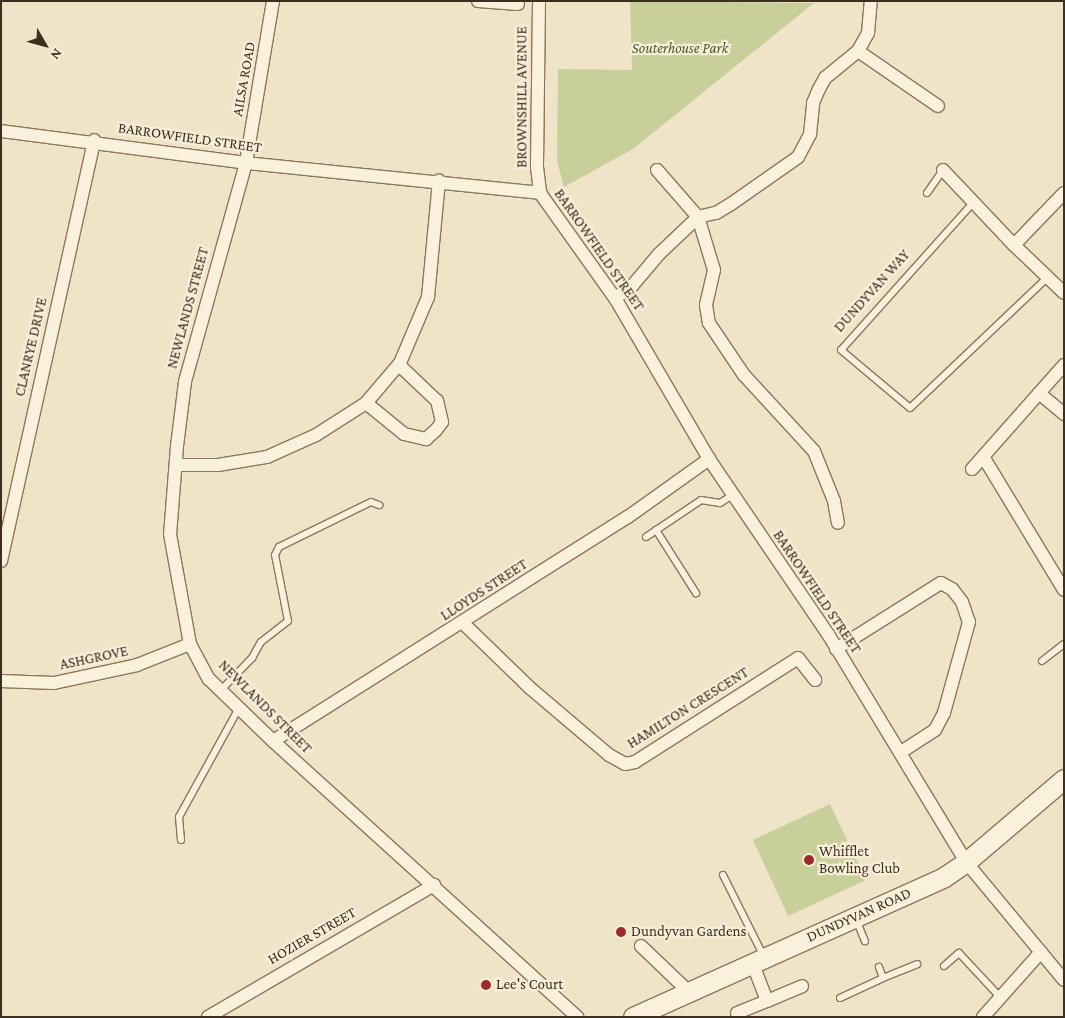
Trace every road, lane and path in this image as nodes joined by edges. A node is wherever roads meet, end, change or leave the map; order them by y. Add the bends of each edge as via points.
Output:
1 (272, 1) edge
2 (478, 1) edge
3 (539, 1) edge
4 (871, 1) edge
5 (518, 4) dead end
6 (858, 51) junction
7 (938, 106) dead end
8 (1, 131) edge
9 (94, 140) junction
10 (246, 163) junction
11 (658, 170) dead end
12 (943, 170) joint
13 (439, 181) junction
14 (540, 193) junction
15 (927, 193) dead end
16 (1064, 193) edge
17 (972, 204) junction
18 (698, 217) junction
19 (1014, 245) junction
20 (1046, 279) junction
21 (1064, 293) edge
22 (615, 298) junction
23 (399, 365) junction
24 (1064, 365) edge
25 (1040, 393) junction
26 (366, 403) junction
27 (1064, 414) edge
28 (984, 458) junction
29 (709, 459) junction
30 (176, 465) junction
31 (972, 469) dead end
32 (733, 495) junction
33 (379, 506) dead end
34 (838, 523) dead end
35 (656, 530) junction
36 (646, 537) dead end
37 (1, 562) edge
38 (1064, 590) edge
39 (696, 594) dead end
40 (464, 622) junction
41 (190, 644) junction
42 (1064, 644) edge
43 (836, 649) junction
44 (1042, 661) dead end
45 (815, 680) dead end
46 (1, 681) edge
47 (221, 690) junction
48 (239, 708) junction
49 (273, 741) junction
50 (901, 752) junction
51 (1064, 779) edge
52 (182, 840) dead end
53 (966, 862) junction
54 (723, 875) dead end
55 (434, 885) junction
56 (855, 916) junction
57 (866, 941) dead end
58 (641, 946) dead end
59 (1042, 952) junction
60 (759, 961) junction
61 (917, 964) dead end
62 (944, 966) dead end
63 (879, 967) dead end
64 (883, 978) junction
65 (1064, 980) edge
66 (802, 986) dead end
67 (689, 992) junction
68 (840, 998) dead end
69 (1000, 998) junction
70 (767, 1001) junction
71 (737, 1014) dead end
72 (208, 1017) edge
73 (577, 1017) edge
74 (633, 1017) edge
75 (983, 1017) edge

1 - 10 street, AILSA ROAD
2 - 5 street
3 - 14 street, BROWNSHILL AVENUE via 537,167
4 - 6 street via 868,33
6 - 7 street
6 - 18 street via 825,78 818,89 810,134 798,157 731,204 716,213
8 - 9 street, BARROWFIELD STREET
9 - 10 street, BARROWFIELD STREET
9 - 37 street, CLANRYE DRIVE
10 - 13 street, BARROWFIELD STREET
10 - 30 street, NEWLANDS STREET via 185,382
11 - 18 street
12 - 15 lane
12 - 17 street
13 - 14 street, BARROWFIELD STREET
13 - 23 street via 428,297
14 - 22 street, BARROWFIELD STREET
16 - 19 street
17 - 19 street
17 - 20 lane, DUNDYVAN WAY via 841,350 910,408
18 - 22 street via 659,254 632,286
18 - 34 street via 714,270 706,304 709,323 744,375 814,451 834,501
19 - 20 street
20 - 21 street
22 - 29 street, BARROWFIELD STREET
23 - 26 street
23 - 26 street via 437,401 442,422 436,430 426,439 404,434
24 - 25 street
25 - 27 street
25 - 28 street
26 - 30 street via 316,434 267,457 218,465
28 - 31 street
28 - 38 street
29 - 32 street, BARROWFIELD STREET
29 - 40 street, LLOYDS STREET via 628,516
30 - 41 street, NEWLANDS STREET via 170,534
32 - 35 lane via 720,503 701,500
32 - 43 street, BARROWFIELD STREET
33 - 47 lane via 371,502 279,547 275,555 288,621 261,642 252,658
35 - 36 lane
35 - 39 lane
40 - 45 street, HAMILTON CRESCENT via 530,688 609,755 625,764 635,762 798,658
40 - 49 street, LLOYDS STREET
41 - 46 street, ASHGROVE via 137,666 54,683
41 - 47 street, NEWLANDS STREET via 209,679
42 - 44 lane
43 - 50 street, BARROWFIELD STREET
43 - 50 street via 941,583 952,589 962,602 969,622 944,713 935,730
47 - 48 street, NEWLANDS STREET
48 - 49 street, NEWLANDS STREET
48 - 52 lane via 179,817
49 - 55 street, NEWLANDS STREET
50 - 53 street, BARROWFIELD STREET
51 - 53 main road, DUNDYVAN ROAD
53 - 56 main road, DUNDYVAN ROAD via 944,877
53 - 59 street, BARROWFIELD STREET
54 - 60 lane
55 - 72 street, HOZIER STREET
55 - 73 street, NEWLANDS STREET
56 - 57 lane
56 - 60 main road, DUNDYVAN ROAD
58 - 67 street
59 - 65 street, BARROWFIELD STREET
59 - 69 street
60 - 67 main road, DUNDYVAN ROAD
60 - 70 street
61 - 64 lane
62 - 69 lane via 960,953
63 - 64 lane
64 - 68 lane
66 - 70 street
67 - 74 main road, DUNDYVAN ROAD
69 - 75 street
70 - 71 street

